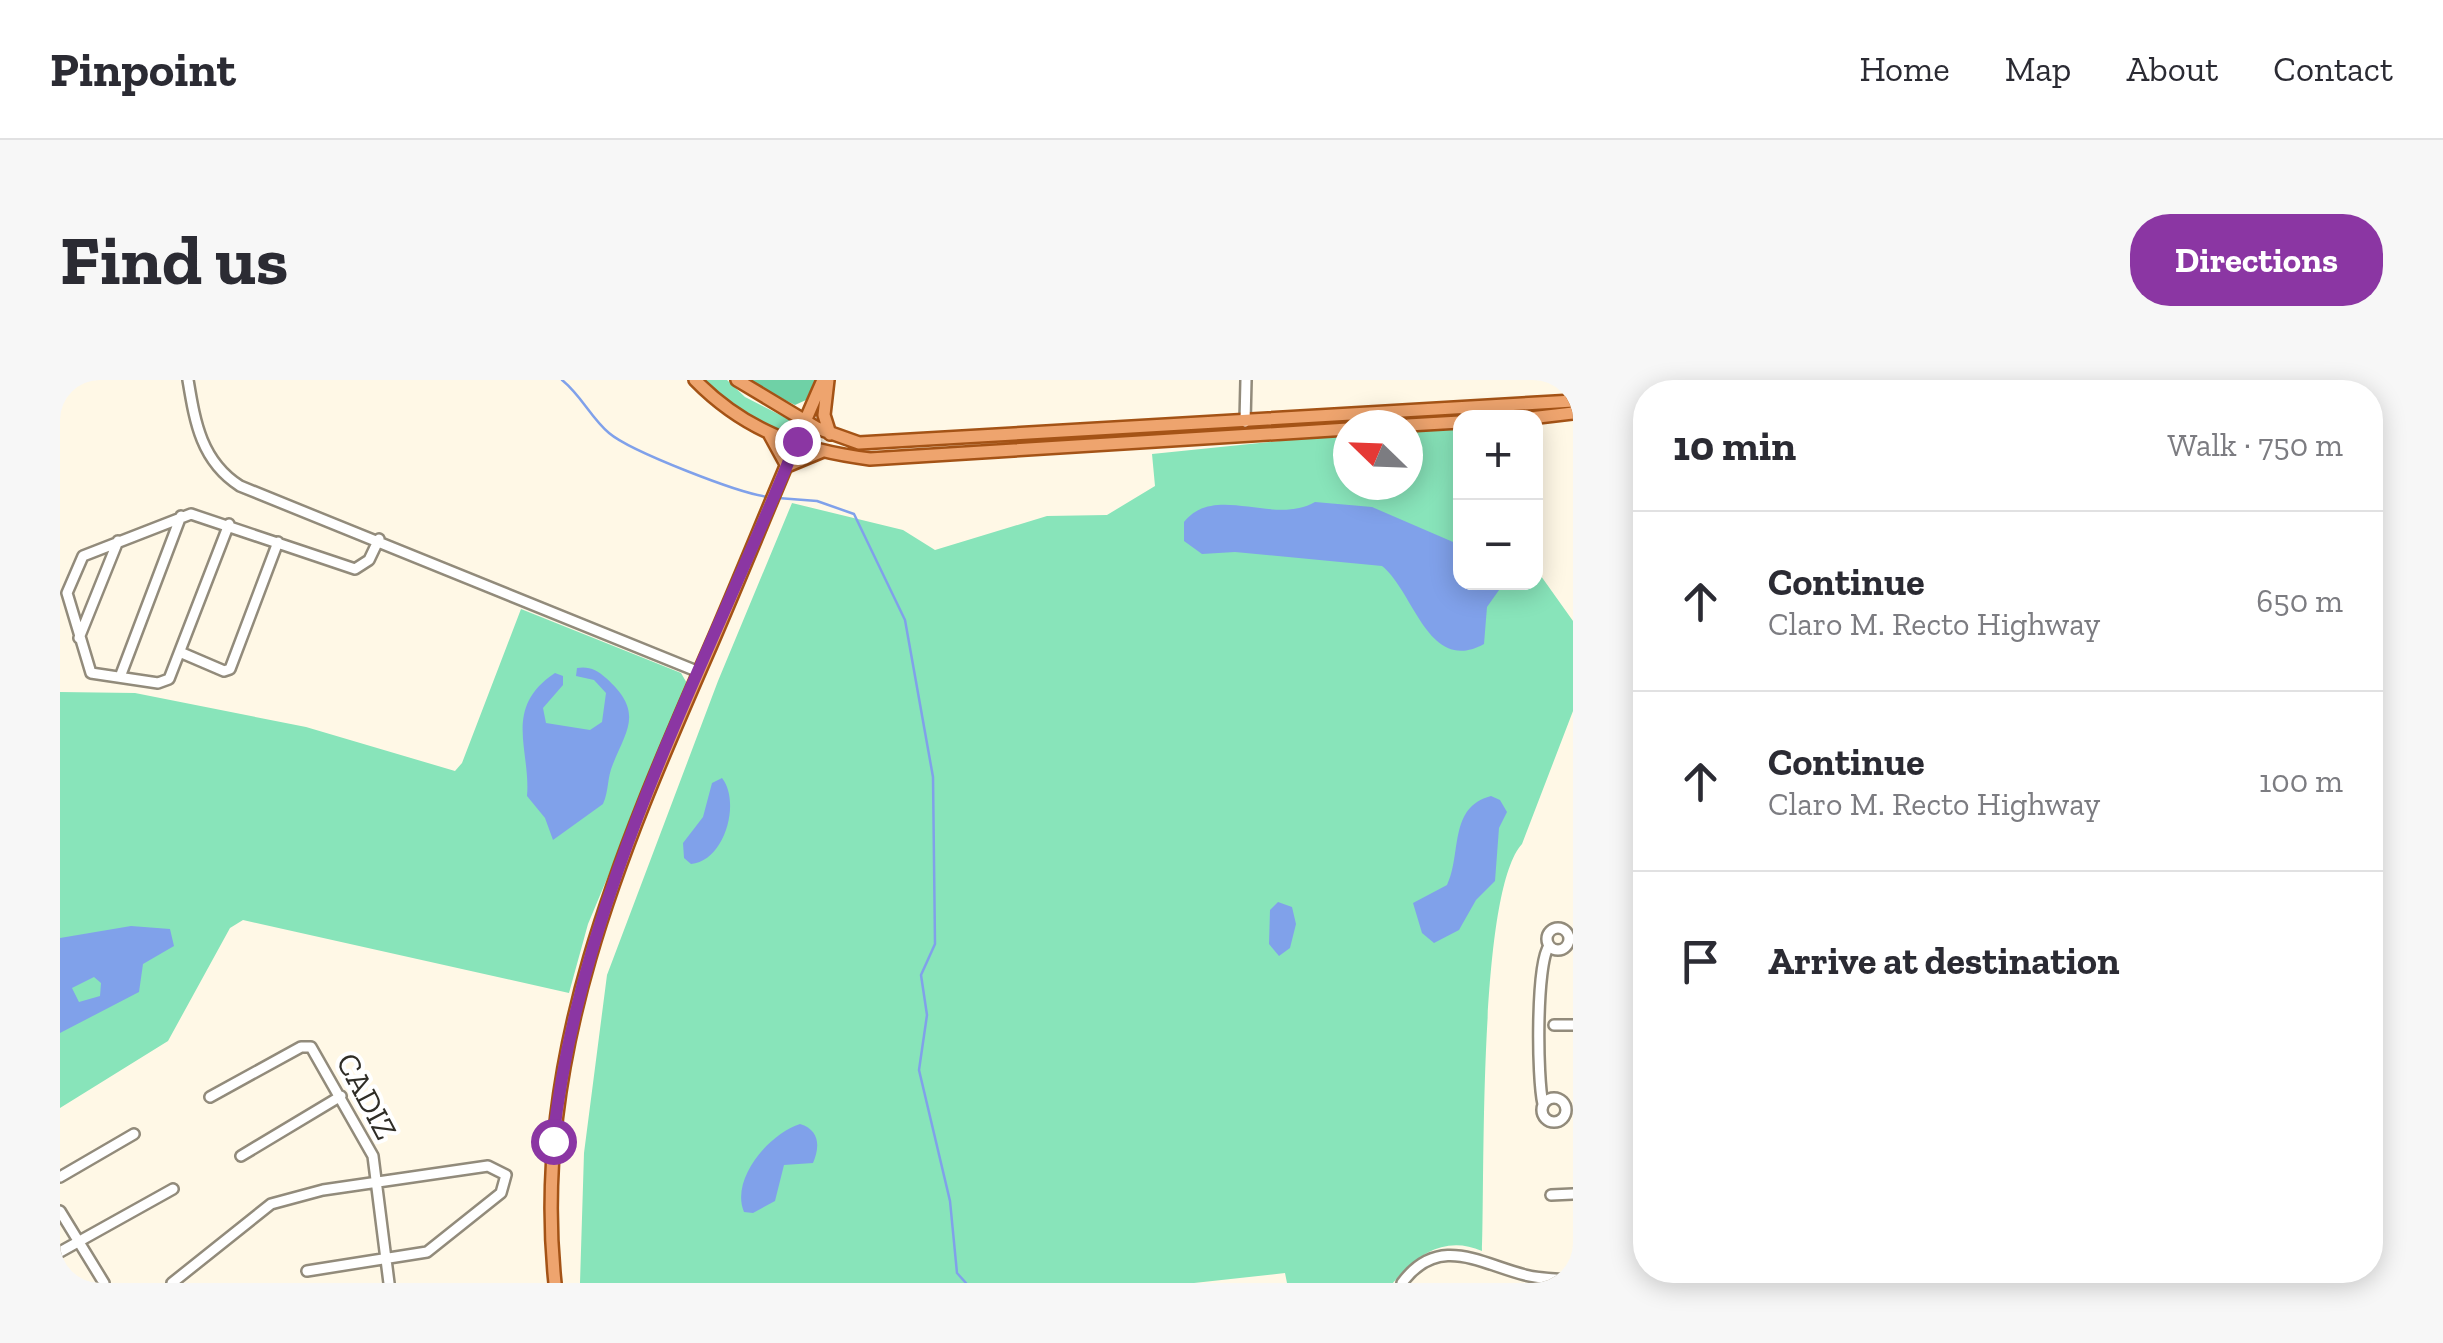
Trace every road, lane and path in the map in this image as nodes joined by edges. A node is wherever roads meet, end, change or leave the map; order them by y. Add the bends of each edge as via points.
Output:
1 (188, 380) edge
2 (695, 380) edge
3 (737, 380) edge
4 (826, 380) edge
5 (1246, 380) edge
6 (1573, 400) edge
7 (1573, 413) edge
8 (1543, 416) edge
9 (1245, 419) junction
10 (805, 422) junction
11 (1453, 422) edge
12 (1423, 424) edge
13 (1333, 430) edge
14 (830, 434) junction
15 (770, 435) junction
16 (1246, 436) junction
17 (797, 441) junction
18 (825, 451) junction
19 (787, 466) junction
20 (181, 516) junction
21 (230, 524) junction
22 (379, 538) junction
23 (118, 541) junction
24 (278, 542) junction
25 (78, 638) junction
26 (182, 653) junction
27 (699, 672) junction
28 (120, 677) junction
29 (1571, 940) edge
30 (1549, 946) junction
31 (1573, 1025) edge
32 (1554, 1026) dead end
33 (341, 1096) junction
34 (210, 1097) dead end
35 (1543, 1104) junction
36 (1569, 1110) edge
37 (134, 1134) dead end
38 (241, 1156) dead end
39 (60, 1178) edge
40 (376, 1182) junction
41 (173, 1189) dead end
42 (1573, 1194) edge
43 (1551, 1195) dead end
44 (60, 1211) edge
45 (78, 1242) junction
46 (60, 1252) edge
47 (386, 1261) junction
48 (307, 1271) dead end
49 (1573, 1280) edge
50 (104, 1283) edge
51 (172, 1283) edge
52 (389, 1283) edge
53 (554, 1283) edge
54 (1402, 1283) edge

1 - 22 street via 201,439 229,479
2 - 15 main road via 735,418
3 - 10 main road
4 - 10 main road
4 - 14 main road
5 - 9 street
6 - 9 main road
7 - 8 main road
9 - 14 main road via 877,443
9 - 16 street
10 - 14 main road
10 - 17 main road
11 - 12 main road
13 - 16 main road
15 - 17 main road
15 - 19 main road
16 - 18 main road via 884,459
17 - 18 main road
17 - 19 main road
18 - 19 main road
19 - 27 main road
20 - 21 street
20 - 23 street
20 - 28 street
21 - 24 street
21 - 26 street
22 - 24 street via 369,560 355,569
22 - 27 street
23 - 25 street
23 - 25 street via 78,560 66,593
24 - 26 street via 230,668
25 - 28 street via 91,673
26 - 28 street via 165,682
27 - 53 main road via 611,887 574,1005 553,1141
29 - 30 street via 1563,949
29 - 30 street via 1555,928 1547,935
30 - 35 street via 1542,960 1538,1033
31 - 32 street
33 - 34 street, CADIZ via 306,1046
33 - 38 street
33 - 40 street, CADIZ via 367,1139
35 - 36 street via 1557,1098
35 - 36 street via 1548,1121
37 - 39 street
40 - 47 street, CADIZ
40 - 47 street via 488,1166 506,1174 502,1193 438,1246
40 - 51 street via 271,1204
41 - 45 street
42 - 43 street
44 - 45 street
45 - 46 street
45 - 50 street
47 - 48 street
47 - 52 street, CADIZ
49 - 54 street via 1528,1276 1452,1253 1423,1262

